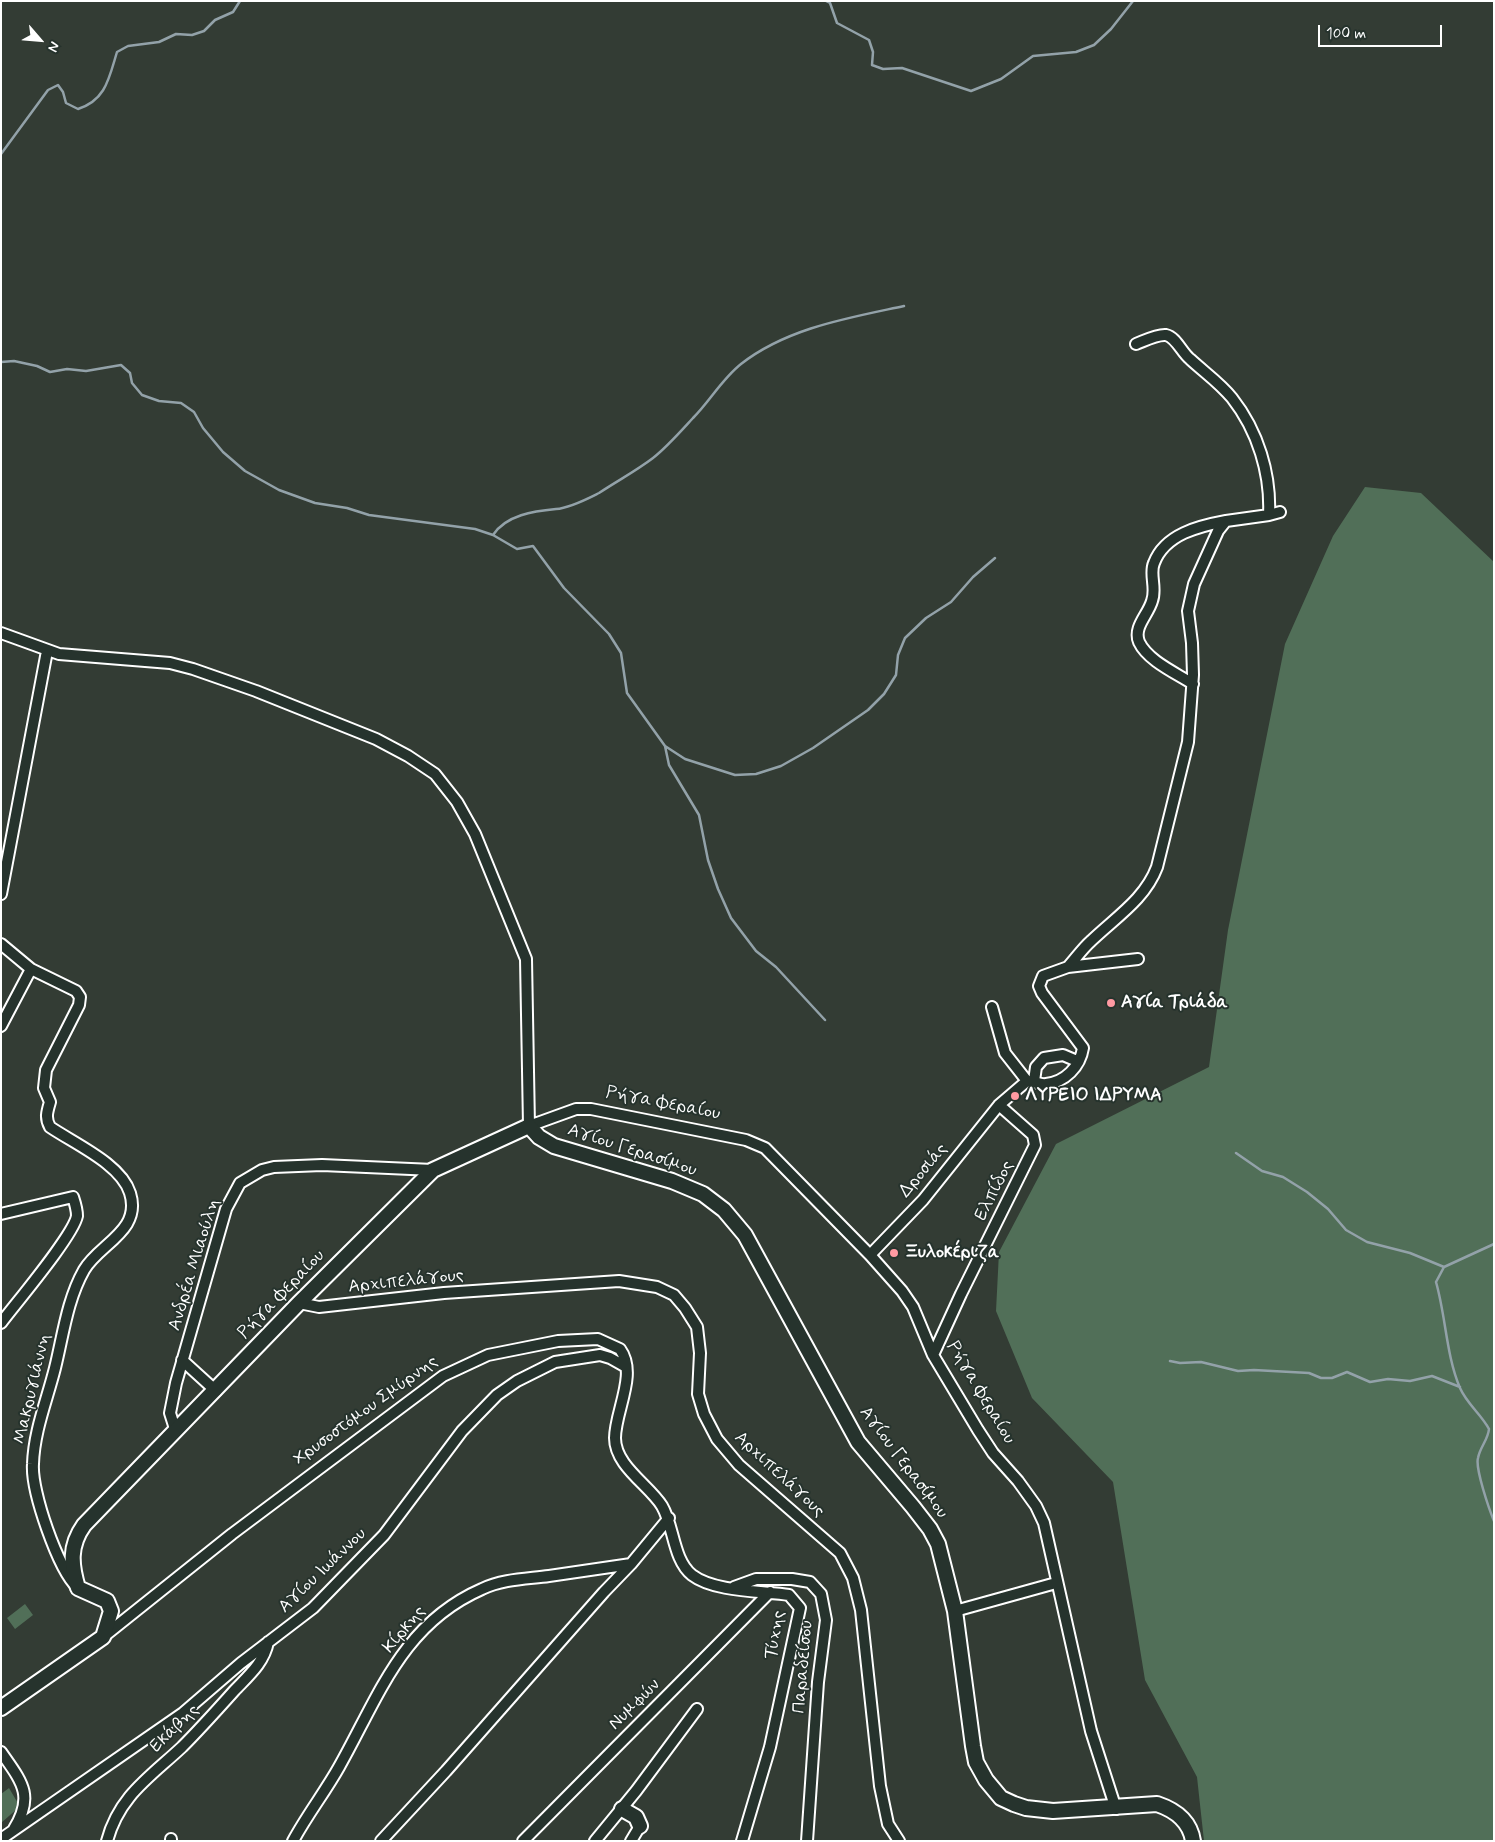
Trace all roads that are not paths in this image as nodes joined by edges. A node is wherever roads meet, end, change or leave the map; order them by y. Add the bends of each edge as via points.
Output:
1 (1136, 344) dead end
2 (1280, 512) dead end
3 (1269, 516) junction
4 (1226, 521) junction
5 (1, 633) edge
6 (47, 651) junction
7 (1193, 684) junction
8 (1, 894) edge
9 (1, 944) edge
10 (1138, 959) dead end
11 (1068, 966) junction
12 (31, 969) junction
13 (992, 1007) dead end
14 (1, 1026) edge
15 (1078, 1061) junction
16 (1030, 1081) junction
17 (1000, 1105) junction
18 (529, 1126) junction
19 (433, 1170) junction
20 (1, 1214) edge
21 (870, 1255) junction
22 (299, 1302) junction
23 (1, 1323) edge
24 (933, 1355) junction
25 (182, 1360) junction
26 (626, 1367) junction
27 (216, 1390) junction
28 (176, 1432) junction
29 (669, 1518) junction
30 (632, 1564) junction
31 (1056, 1582) junction
32 (78, 1588) junction
33 (731, 1588) junction
34 (770, 1592) junction
35 (955, 1611) junction
36 (103, 1637) junction
37 (268, 1642) junction
38 (1, 1708) edge
39 (697, 1709) dead end
40 (1, 1752) edge
41 (1116, 1808) junction
42 (622, 1809) junction
43 (640, 1826) junction
44 (14, 1830) junction
45 (1, 1839) edge
46 (107, 1841) edge
47 (293, 1841) edge
48 (381, 1841) edge
49 (523, 1841) edge
50 (596, 1841) edge
51 (631, 1841) edge
52 (638, 1841) edge
53 (742, 1841) edge
54 (807, 1841) edge
55 (899, 1841) edge
56 (1193, 1841) edge

1 - 3 street via 1165,335 1171,338 1188,358 1232,397 1253,432 1262,460 1270,490
2 - 3 street
3 - 4 street
4 - 7 street via 1218,531 1194,584 1188,611
4 - 7 street via 1182,533 1165,546 1153,564 1155,586 1152,602 1137,628 1145,651
5 - 6 street
6 - 8 street
6 - 18 street via 78,658 170,663 193,669 376,739 435,774 457,802 475,834 526,959
7 - 11 street via 1188,742 1152,881
9 - 12 street
10 - 11 street
11 - 15 street via 1043,976 1040,986 1083,1048
12 - 14 street
12 - 32 street, Μακρυγιάννη via 76,991 80,997 46,1070 44,1088 50,1102 47,1120 50,1127 113,1168 121,1176 131,1204 128,1222 118,1236 83,1271 67,1316 34,1445 32,1466 35,1484 50,1536 66,1573
13 - 16 street via 1005,1053
15 - 16 street via 1062,1081 1044,1085
15 - 16 street via 1063,1055 1044,1058
16 - 17 street, Δροσιάς
17 - 21 street, Δροσιάς via 923,1200
17 - 24 street, Ελπίδος via 1033,1135 1035,1145
18 - 19 street, Ρήγα Φεραίου
18 - 21 street, Ρήγα Φεραίου via 576,1109 591,1109 758,1144
18 - 35 street, Αγίου Γερασίμου via 554,1146 672,1181 703,1194 724,1210 758,1256 858,1442 930,1529 944,1563
19 - 22 street, Ρήγα Φεραίου
19 - 25 street, Ανδρέα Μιαούλη via 322,1165 274,1167 240,1183 226,1209
20 - 23 street via 73,1197 76,1216 42,1271
21 - 24 street, Ρήγα Φεραίου via 913,1307
22 - 27 street, Ρήγα Φεραίου
22 - 55 street, Αρχιπελάγους via 319,1307 444,1293 619,1281 657,1287 674,1295 697,1327 700,1353 698,1394 717,1439 746,1472 840,1553 853,1578 861,1610 880,1786 888,1824
24 - 31 street, Ρήγα Φεραίου via 992,1453 1036,1506 1044,1523
25 - 27 street
25 - 28 street, Ανδρέα Μιαούλη via 170,1414
26 - 29 street via 615,1439 618,1452
26 - 36 street, Χρυσοστόμου Σμύρνης via 622,1351 613,1344 598,1339 568,1340 488,1355 443,1376 238,1529
26 - 37 street, Αγίου Ιωάννου via 600,1355 556,1362 497,1395 462,1431 363,1558 313,1608
27 - 28 street, Ρήγα Φεραίου
28 - 32 street, Ρήγα Φεραίου via 79,1532 72,1556
29 - 30 street
29 - 33 street, Τύχης via 682,1563 692,1575 711,1584
30 - 47 street, Κίρκης via 511,1580 484,1588 437,1616 404,1652 339,1768
30 - 48 street
31 - 35 street
31 - 41 street, Ρήγα Φεραίου via 1091,1731
32 - 36 street via 110,1605
33 - 34 street, Τύχης
33 - 54 street, Παραδείσου via 770,1577 810,1582 821,1594 826,1620 818,1682
34 - 49 street, Νυμφών
34 - 53 street, Τύχης via 789,1595 800,1608 800,1614 770,1748
35 - 41 street, Αγίου Γερασίμου via 976,1762 993,1790 1026,1808 1053,1811
36 - 38 street, Χρυσοστόμου Σμύρνης
37 - 44 street, Αγίου Ιωάννου via 183,1713
37 - 46 street, Εκάβης via 260,1662 248,1678 207,1723 149,1775 122,1805
39 - 42 street
40 - 44 street via 26,1794 24,1810
41 - 56 street, Αγίου Γερασίμου via 1157,1804 1171,1809 1183,1819
42 - 43 street via 636,1817
42 - 50 street
43 - 51 street
43 - 52 street
44 - 45 street, Αγίου Ιωάννου

